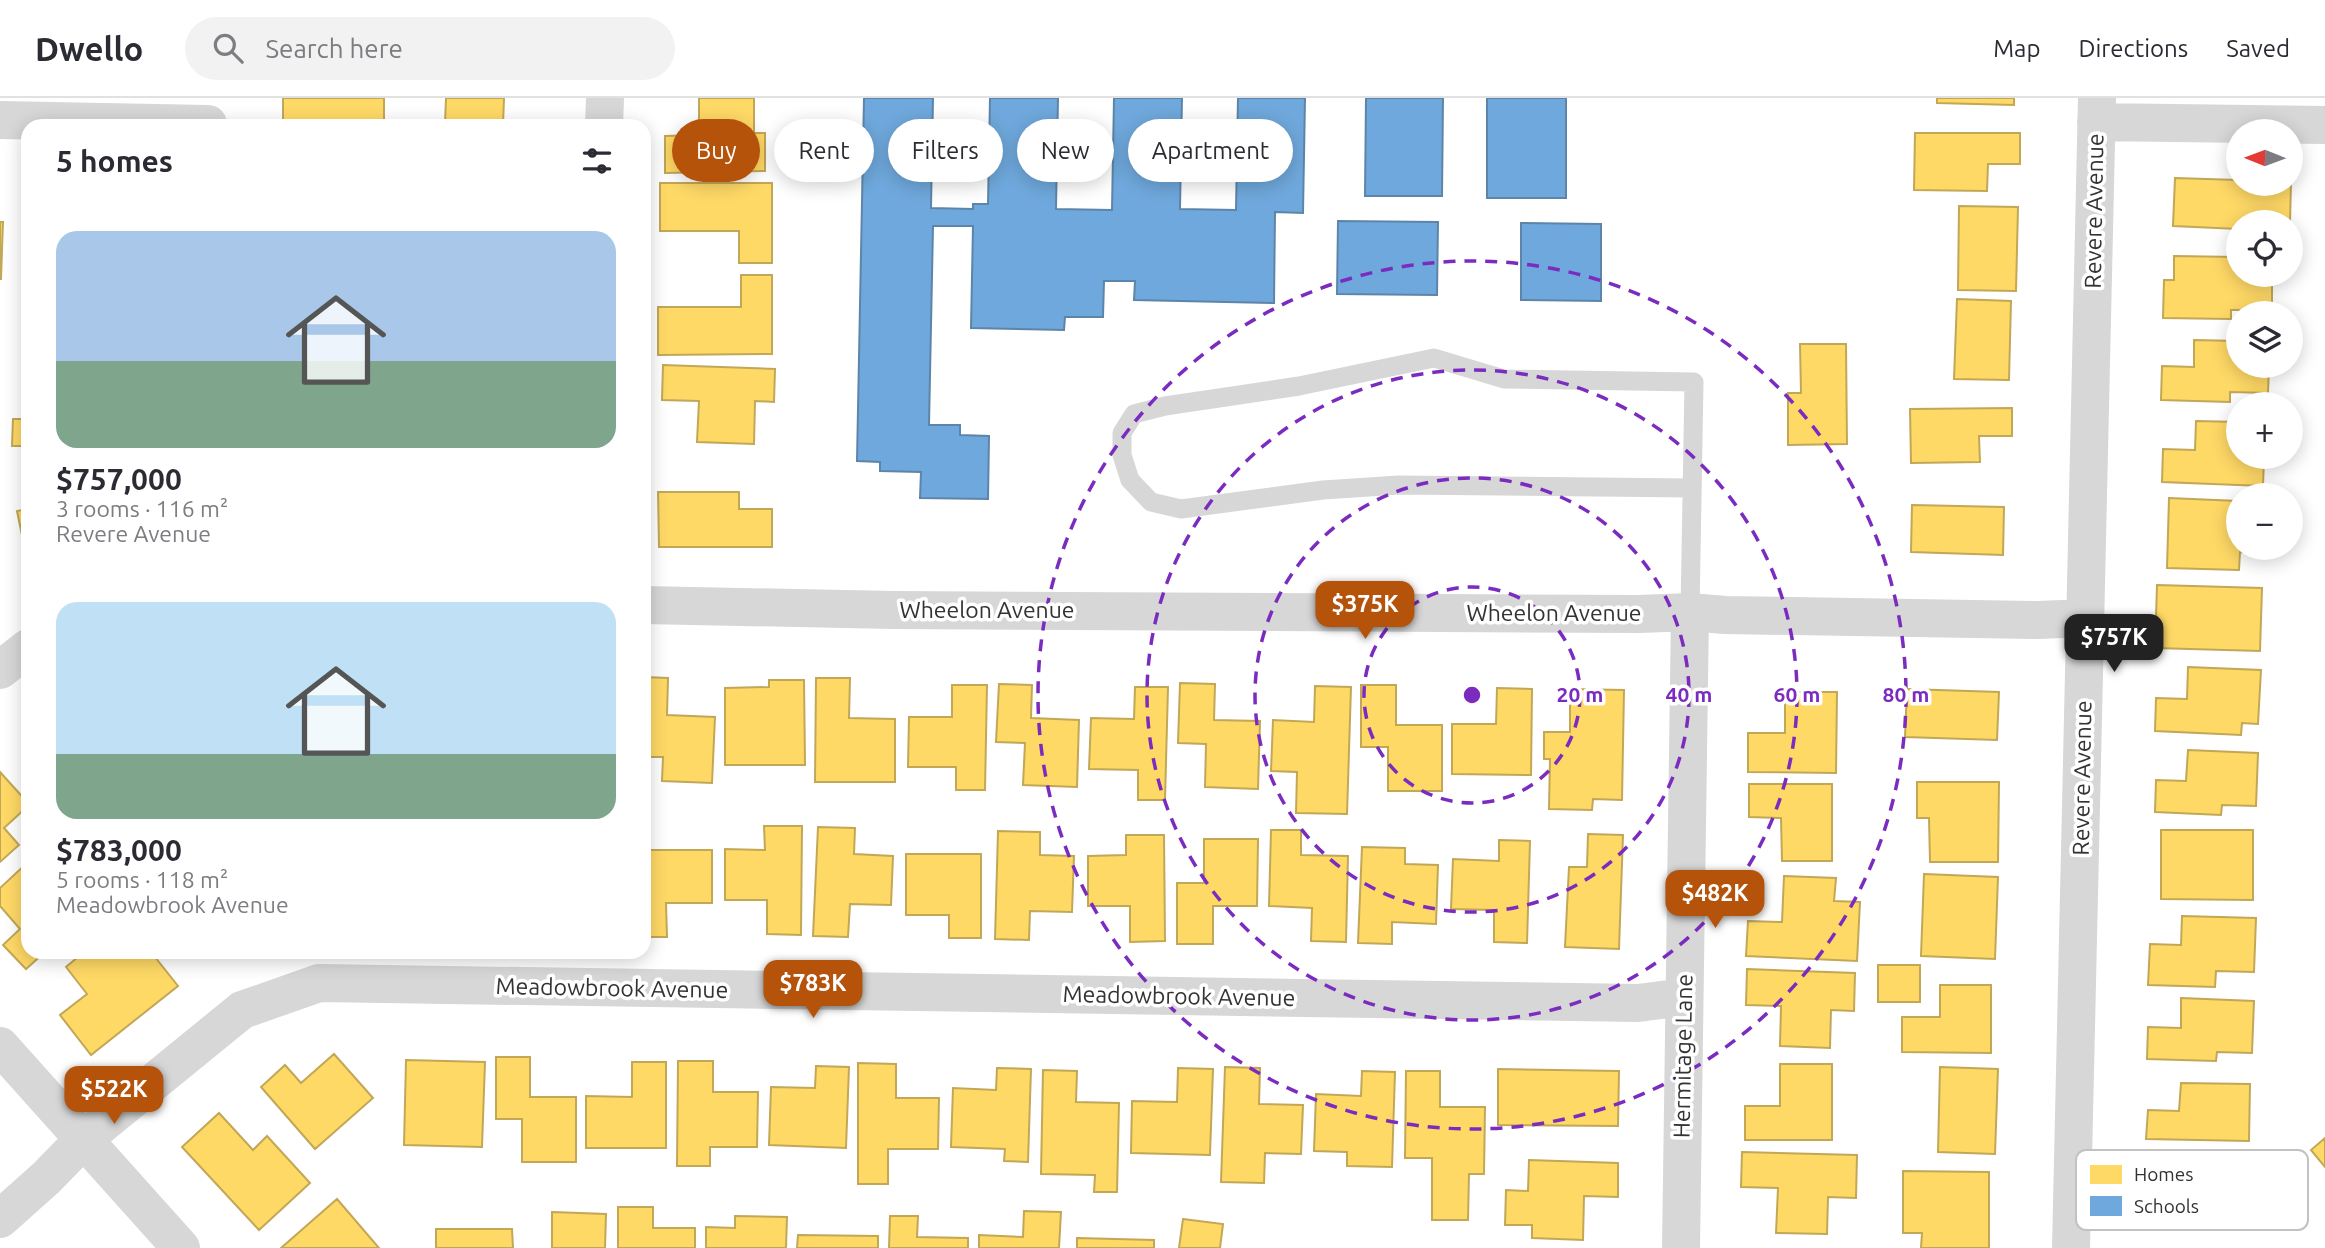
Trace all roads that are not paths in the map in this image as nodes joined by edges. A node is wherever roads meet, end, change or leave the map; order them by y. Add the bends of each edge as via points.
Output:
1 (605, 98) edge
2 (2096, 110) edge
3 (208, 116) edge
4 (52, 119) edge
5 (604, 119) edge
6 (0, 120) edge
7 (21, 120) edge
8 (2325, 125) edge
9 (1692, 488) junction
10 (651, 605) edge
11 (1690, 611) junction
12 (2085, 618) junction
13 (21, 654) edge
14 (0, 670) edge
15 (1684, 997) junction
16 (0, 1046) edge
17 (85, 1138) junction
18 (0, 1219) edge
19 (181, 1248) edge
20 (1681, 1248) edge
21 (2071, 1248) edge

1 - 5 street
2 - 8 street
2 - 12 street, Revere Avenue
3 - 4 street
6 - 7 street
9 - 9 lane via 1694,382 1504,379 1434,358 1299,386 1165,405 1134,414 1122,433 1122,455 1130,480 1151,502 1181,509 1399,485
9 - 11 lane
10 - 11 street, Wheelon Avenue
11 - 12 street, Wheelon Avenue
11 - 15 street, Hermitage Lane
12 - 21 street, Revere Avenue
13 - 14 street
15 - 17 street, Meadowbrook Avenue via 1638,1003 319,983 242,1010
15 - 20 street, Hermitage Lane
16 - 17 street
17 - 18 street, Meadowbrook Avenue
17 - 19 street

